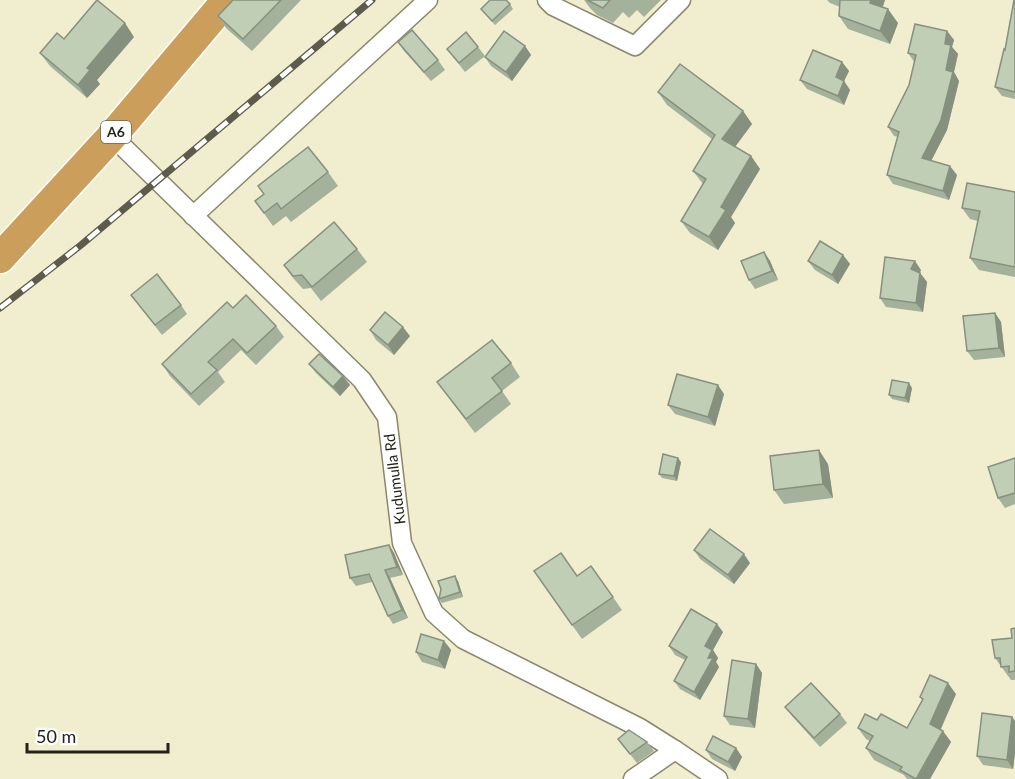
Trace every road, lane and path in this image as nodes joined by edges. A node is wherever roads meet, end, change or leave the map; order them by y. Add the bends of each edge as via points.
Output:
1 (227, 0) edge
2 (428, 0) edge
3 (547, 0) edge
4 (681, 0) edge
5 (112, 136) junction
6 (193, 216) junction
7 (0, 258) edge
8 (675, 750) junction
9 (633, 779) edge
10 (718, 779) edge

1 - 5 highway, A6
2 - 6 street
3 - 4 street via 634,46
5 - 6 street, Kudumulla Rd
5 - 7 highway, A6
6 - 8 street, Kudumulla Rd via 362,380 387,417 402,543 434,612 463,639
8 - 9 street
8 - 10 street, Kudumulla Rd

